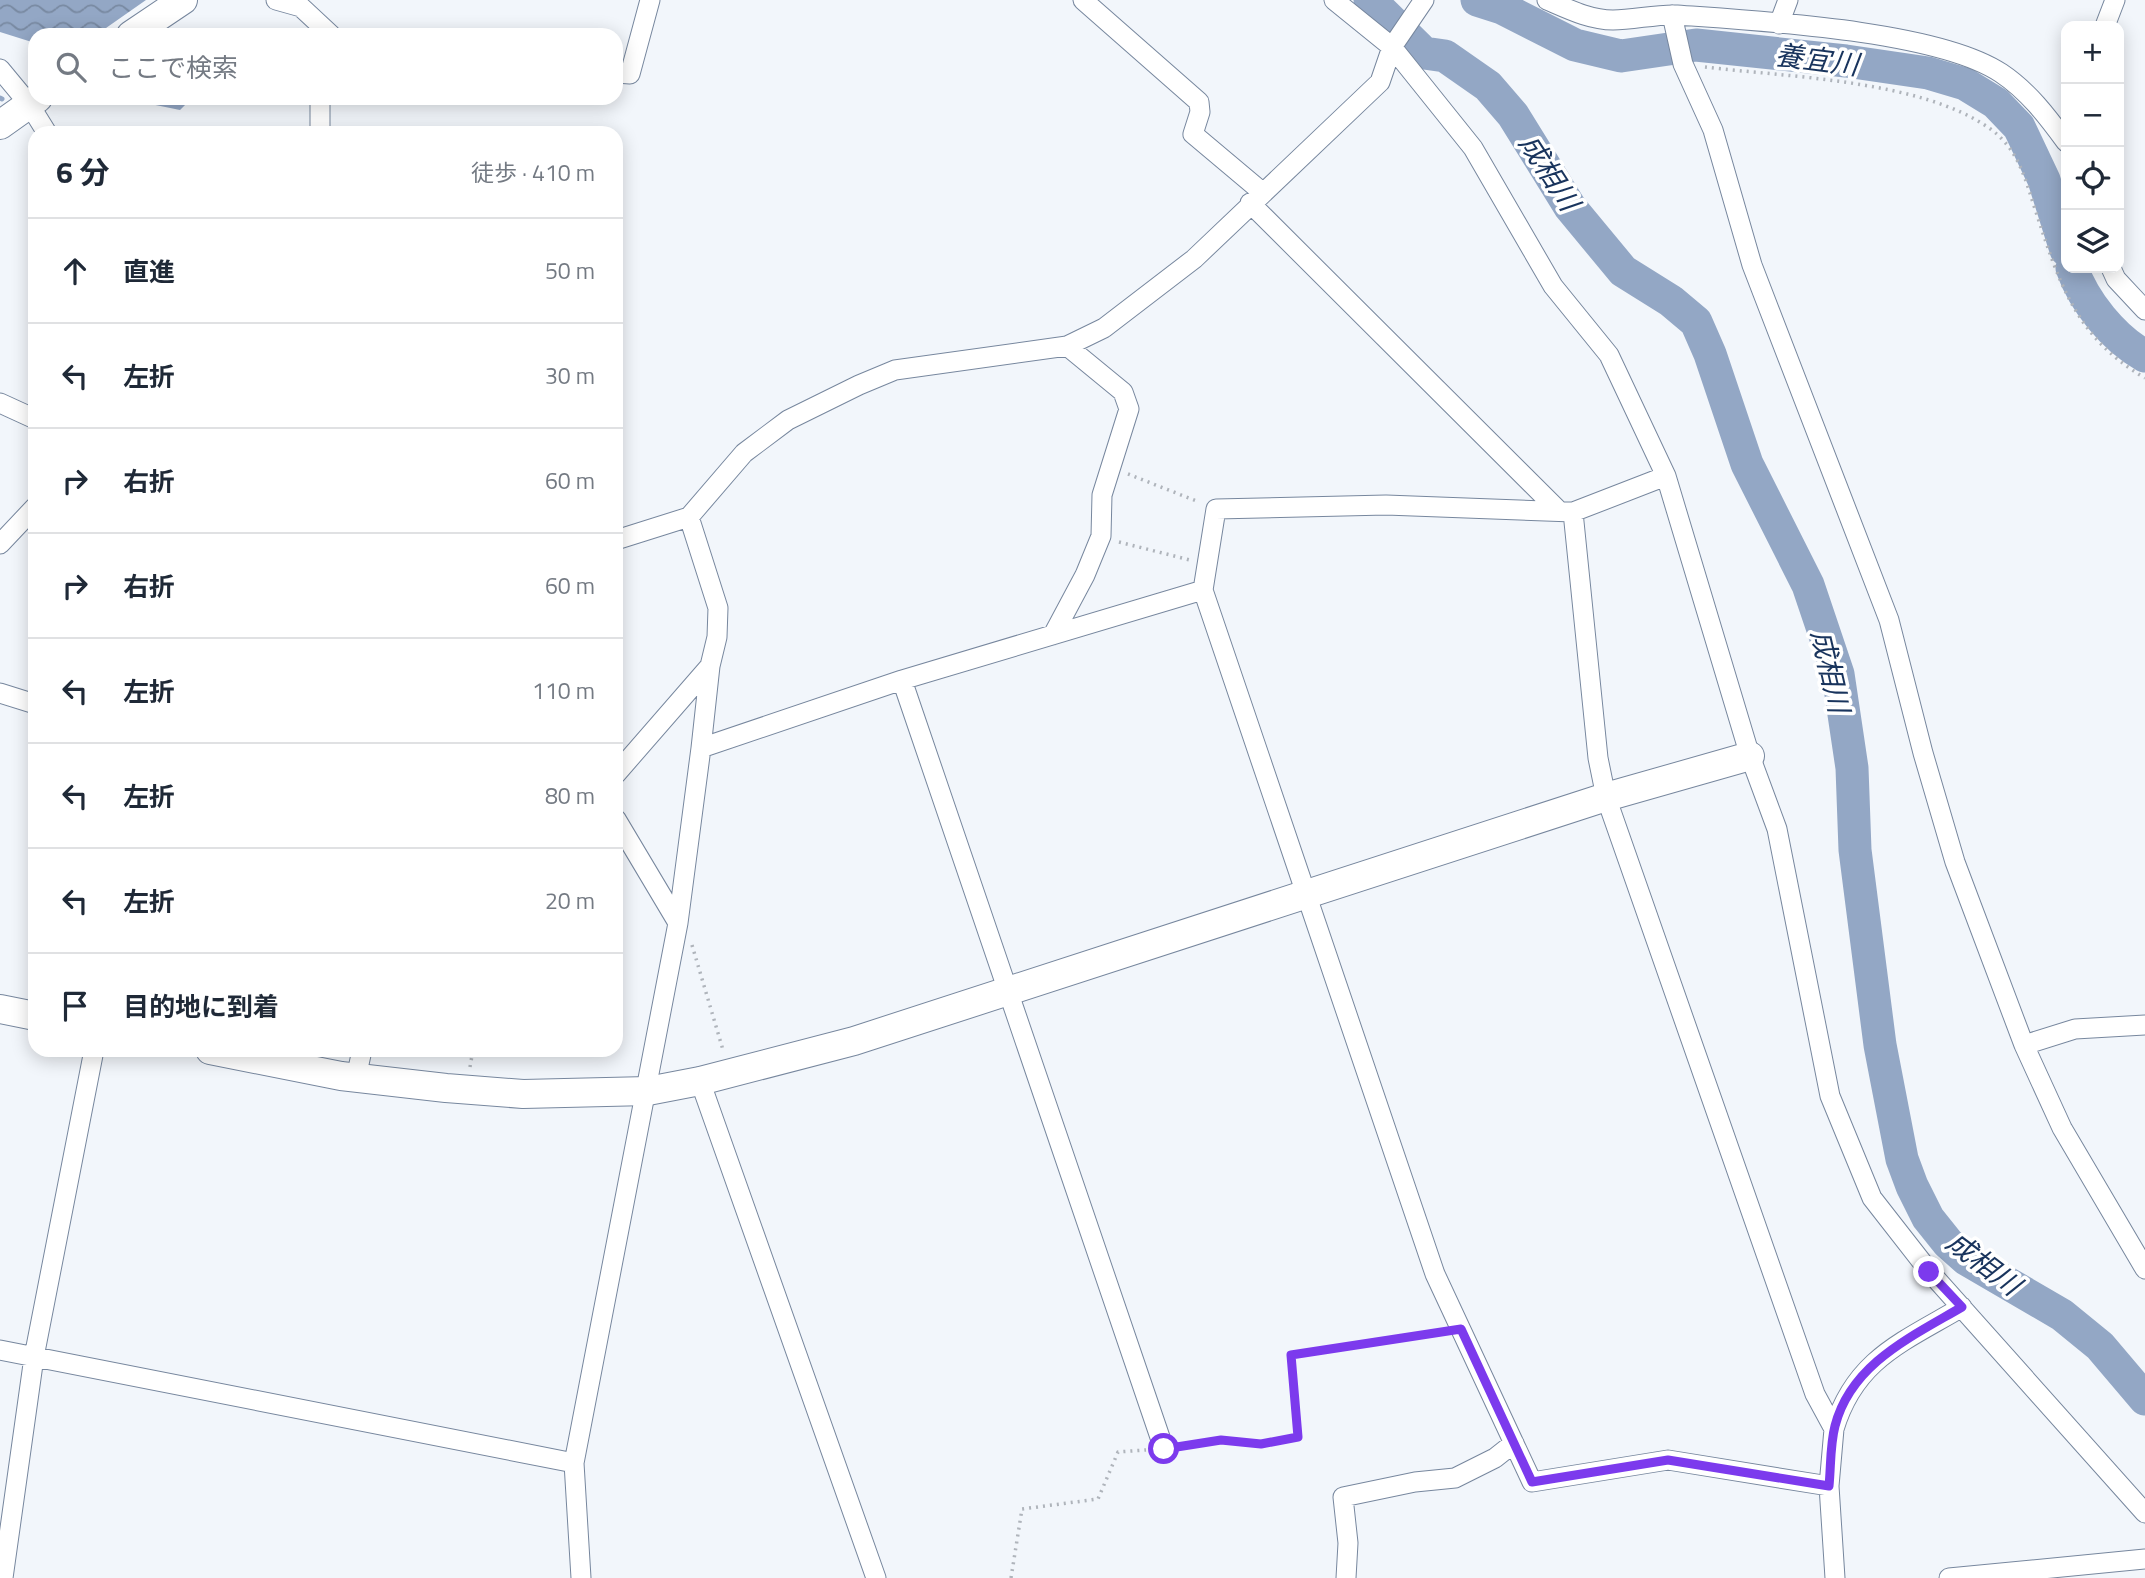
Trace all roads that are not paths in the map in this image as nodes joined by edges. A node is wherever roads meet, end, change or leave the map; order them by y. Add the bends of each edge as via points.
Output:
1 (183, 0) edge
2 (276, 0) edge
3 (650, 0) edge
4 (1083, 0) edge
5 (1334, 0) edge
6 (1424, 0) edge
7 (1547, 0) edge
8 (1788, 0) edge
9 (2115, 0) edge
10 (1672, 15) junction
11 (2107, 21) edge
12 (1779, 24) junction
13 (141, 28) edge
14 (324, 28) edge
15 (1392, 47) junction
16 (0, 69) edge
17 (623, 74) edge
18 (28, 95) edge
19 (28, 105) edge
20 (36, 105) edge
21 (320, 105) edge
22 (0, 125) edge
23 (44, 126) edge
24 (320, 126) edge
25 (2061, 132) edge
26 (1256, 198) junction
27 (2113, 273) edge
28 (2145, 310) edge
29 (1067, 346) junction
30 (0, 403) edge
31 (28, 416) edge
32 (1666, 476) junction
33 (1566, 511) junction
34 (28, 514) edge
35 (689, 517) junction
36 (623, 538) edge
37 (0, 544) edge
38 (1203, 590) junction
39 (1054, 635) junction
40 (710, 666) junction
41 (902, 680) junction
42 (0, 693) edge
43 (28, 702) edge
44 (701, 748) junction
45 (1750, 756) junction
46 (623, 766) edge
47 (1606, 797) junction
48 (623, 831) edge
49 (1306, 895) junction
50 (678, 923) junction
51 (1007, 992) junction
52 (0, 1009) edge
53 (28, 1015) edge
54 (2145, 1025) edge
55 (2024, 1045) junction
56 (93, 1057) edge
57 (246, 1057) edge
58 (360, 1057) edge
59 (356, 1078) junction
60 (700, 1081) junction
61 (648, 1091) junction
62 (2145, 1269) edge
63 (1962, 1307) junction
64 (0, 1350) edge
65 (34, 1357) junction
66 (1833, 1429) junction
67 (1514, 1443) junction
68 (1164, 1449) road end
69 (574, 1463) junction
70 (1829, 1486) junction
71 (2145, 1513) edge
72 (2145, 1559) edge
73 (3, 1578) edge
74 (581, 1578) edge
75 (876, 1578) edge
76 (1346, 1578) edge
77 (1835, 1578) edge
78 (1948, 1578) edge

1 - 13 street
2 - 14 street via 301,6
3 - 17 street via 630,74
4 - 26 street via 1199,102 1193,134
5 - 15 street
6 - 15 street
7 - 10 street via 1576,13 1612,20
8 - 12 street
9 - 11 street
10 - 12 street
10 - 55 street via 1683,64 1713,130 1752,265 1889,620 1955,862
12 - 25 street via 1888,38 1966,55 2022,89
15 - 26 street via 1380,82
15 - 32 street via 1473,148 1553,286 1609,355
16 - 18 street
19 - 22 street
20 - 23 street
21 - 24 street
26 - 29 street via 1194,259 1104,328
26 - 33 street
27 - 28 street
29 - 35 street via 895,370 859,385 788,420 744,453
29 - 39 street via 1123,392 1129,409 1102,495 1101,536
30 - 31 street
32 - 33 street
32 - 45 street
33 - 38 street via 1386,505 1216,509
33 - 47 street
34 - 37 street
35 - 36 street
35 - 40 street via 718,608
38 - 39 street
38 - 49 street
39 - 41 street
40 - 44 street
40 - 46 street
41 - 44 street
41 - 51 street
42 - 43 street
44 - 50 street
45 - 47 street
45 - 63 street via 1777,829 1830,1096 1872,1198
47 - 49 street
47 - 66 street via 1815,1394
48 - 50 street
49 - 51 street
49 - 67 street via 1436,1274
50 - 61 street
51 - 60 street via 854,1041
51 - 68 street
52 - 53 street
54 - 55 street via 2075,1029
55 - 62 street via 2062,1128
56 - 65 street
57 - 59 street
58 - 59 street
59 - 61 street via 523,1094
60 - 61 street
60 - 75 street
61 - 69 street
63 - 66 street via 1893,1348 1856,1379
63 - 71 street
64 - 65 street
65 - 69 street
65 - 73 street
66 - 70 street
67 - 70 street via 1532,1482 1668,1460
67 - 76 street via 1455,1478 1343,1496
69 - 74 street
70 - 77 street
72 - 78 street

